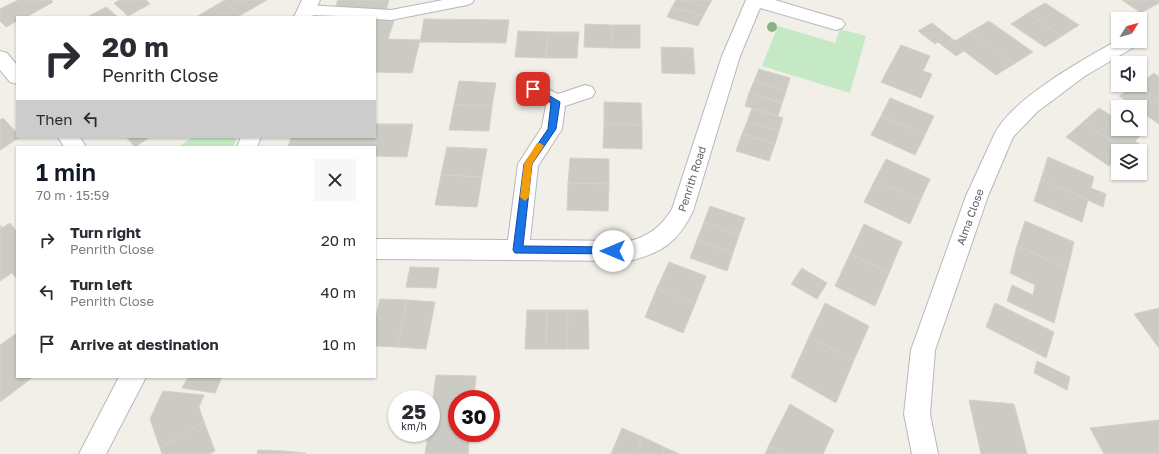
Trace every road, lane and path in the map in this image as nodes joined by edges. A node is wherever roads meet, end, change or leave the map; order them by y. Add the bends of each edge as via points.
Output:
1 (467, 0) edge
2 (755, 0) edge
3 (306, 9) edge
4 (836, 24) dead end
5 (1118, 48) edge
6 (0, 58) edge
7 (16, 76) edge
8 (533, 89) dead end
9 (585, 92) dead end
10 (556, 102) junction
11 (69, 138) edge
12 (75, 146) edge
13 (376, 249) edge
14 (518, 250) junction
15 (132, 378) edge
16 (92, 454) edge
17 (924, 454) edge

1 - 3 lane via 390,15
2 - 4 street, Penrith Road
2 - 14 street, Penrith Road via 731,56 682,211 666,236 643,248 629,251
5 - 17 street, Alma Close via 1078,71 1036,102 1006,133 977,196 923,350 917,414
6 - 7 street
8 - 10 street
9 - 10 street
10 - 14 street via 552,129 528,164
11 - 12 street
13 - 14 street, Penrith Road
15 - 16 street

